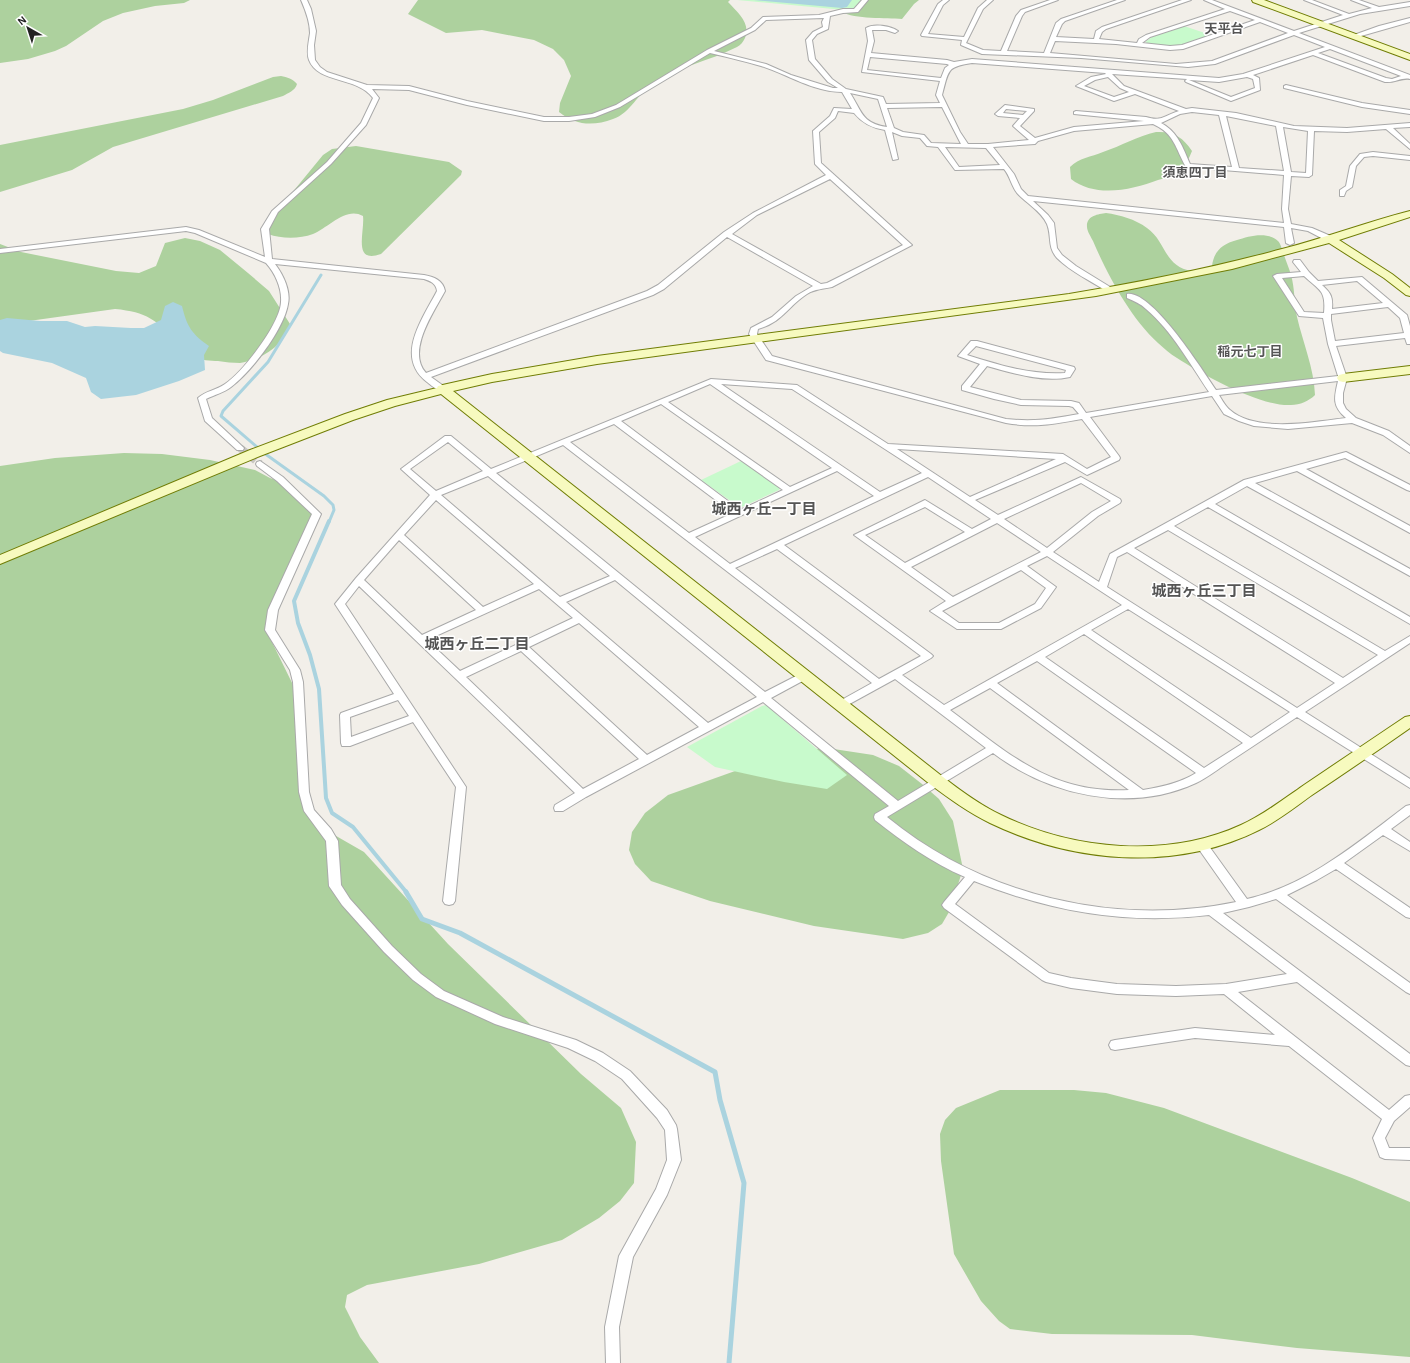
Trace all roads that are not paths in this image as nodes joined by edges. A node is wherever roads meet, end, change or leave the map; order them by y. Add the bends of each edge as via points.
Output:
1 (304, 0) edge
2 (865, 0) edge
3 (946, 0) edge
4 (990, 0) edge
5 (1055, 0) edge
6 (1122, 0) edge
7 (1188, 0) edge
8 (1207, 0) edge
9 (1256, 0) edge
10 (1307, 0) edge
11 (1354, 0) edge
12 (1410, 4) edge
13 (1229, 8) junction
14 (1377, 8) junction
15 (1348, 15) junction
16 (827, 16) junction
17 (1260, 20) junction
18 (1410, 20) edge
19 (1322, 24) junction
20 (895, 32) dead end
21 (1295, 34) junction
22 (1354, 36) junction
23 (965, 39) junction
24 (1053, 39) junction
25 (1096, 41) junction
26 (1138, 45) junction
27 (1330, 47) junction
28 (709, 51) junction
29 (1003, 53) junction
30 (1313, 53) junction
31 (868, 55) junction
32 (1046, 55) junction
33 (1410, 57) edge
34 (954, 64) junction
35 (1108, 73) junction
36 (1247, 75) junction
37 (1408, 76) edge
38 (1179, 78) junction
39 (943, 80) junction
40 (365, 87) junction
41 (1286, 87) dead end
42 (844, 90) junction
43 (1135, 92) junction
44 (943, 105) junction
45 (884, 106) junction
46 (856, 111) junction
47 (1185, 111) junction
48 (1410, 112) edge
49 (1076, 113) dead end
50 (1222, 113) junction
51 (1025, 117) dead end
52 (1155, 122) junction
53 (1279, 124) junction
54 (1410, 125) edge
55 (1388, 127) junction
56 (889, 129) junction
57 (1311, 129) junction
58 (1035, 142) junction
59 (940, 145) junction
60 (966, 146) junction
61 (988, 146) junction
62 (1410, 147) edge
63 (1410, 158) edge
64 (895, 159) dead end
65 (1006, 166) junction
66 (1236, 169) junction
67 (1288, 173) junction
68 (830, 176) junction
69 (1342, 195) dead end
70 (1026, 198) junction
71 (1410, 214) edge
72 (1286, 225) junction
73 (727, 234) junction
74 (1330, 239) junction
75 (1290, 243) dead end
76 (0, 250) edge
77 (269, 261) junction
78 (1297, 262) dead end
79 (1306, 274) junction
80 (1318, 283) junction
81 (819, 286) junction
82 (1111, 290) junction
83 (1410, 293) edge
84 (1130, 296) dead end
85 (1390, 305) junction
86 (1328, 314) junction
87 (756, 338) junction
88 (1409, 339) edge
89 (1332, 344) junction
90 (985, 363) junction
91 (1410, 370) edge
92 (426, 376) junction
93 (1343, 378) junction
94 (711, 381) junction
95 (442, 390) junction
96 (1215, 394) junction
97 (662, 401) junction
98 (1084, 417) junction
99 (614, 420) junction
100 (1353, 420) junction
101 (564, 441) junction
102 (885, 446) junction
103 (240, 448) tunnel mouth
104 (1410, 450) edge
105 (527, 456) junction
106 (1064, 459) junction
107 (260, 464) tunnel mouth
108 (838, 468) junction
109 (1298, 468) junction
110 (490, 472) junction
111 (928, 473) junction
112 (1247, 482) junction
113 (1410, 488) edge
114 (789, 490) junction
115 (436, 494) junction
116 (880, 496) junction
117 (969, 500) junction
118 (1209, 504) junction
119 (738, 513) junction
120 (998, 520) junction
121 (1168, 526) junction
122 (1410, 530) edge
123 (972, 533) junction
124 (399, 535) junction
125 (688, 536) junction
126 (778, 545) junction
127 (1127, 548) junction
128 (1047, 552) junction
129 (0, 560) edge
130 (1020, 566) junction
131 (904, 567) junction
132 (729, 568) junction
133 (1410, 573) edge
134 (617, 576) junction
135 (359, 580) junction
136 (540, 584) junction
137 (1102, 588) junction
138 (560, 601) junction
139 (953, 601) junction
140 (1128, 605) junction
141 (482, 611) junction
142 (580, 619) junction
143 (1410, 621) edge
144 (1084, 630) junction
145 (421, 639) junction
146 (1410, 639) edge
147 (522, 646) junction
148 (1037, 656) junction
149 (1385, 656) junction
150 (895, 674) junction
151 (459, 676) junction
152 (804, 676) junction
153 (878, 683) junction
154 (990, 683) junction
155 (1343, 683) junction
156 (401, 695) junction
157 (764, 697) junction
158 (840, 705) junction
159 (943, 710) junction
160 (1298, 712) junction
161 (415, 718) junction
162 (1410, 720) edge
163 (707, 728) junction
164 (1251, 743) junction
165 (993, 748) junction
166 (1363, 753) junction
167 (646, 760) junction
168 (1204, 773) junction
169 (937, 781) junction
170 (1410, 784) edge
171 (1140, 793) junction
172 (582, 794) junction
173 (897, 806) junction
174 (559, 808) dead end
175 (1410, 809) edge
176 (1383, 829) junction
177 (1202, 845) junction
178 (1410, 847) edge
179 (1336, 863) junction
180 (972, 876) junction
181 (1278, 894) junction
182 (449, 901) dead end
183 (1244, 904) junction
184 (1211, 910) junction
185 (1410, 914) edge
186 (1298, 977) junction
187 (1226, 989) junction
188 (1410, 989) edge
189 (1292, 1041) junction
190 (1115, 1045) dead end
191 (1410, 1061) edge
192 (1410, 1100) edge
193 (1389, 1117) junction
194 (1410, 1154) edge
195 (613, 1363) edge

1 - 40 street via 313,31 311,50 314,65 327,75
2 - 16 street via 856,10
3 - 23 street via 941,4 924,35
4 - 23 street via 981,8
5 - 29 street via 1023,11
6 - 24 street via 1063,20 1059,23
7 - 25 street via 1104,28 1099,31
8 - 13 street
9 - 19 street
10 - 15 street
11 - 14 street
12 - 14 street
13 - 17 street
13 - 26 street via 1148,36
14 - 15 street
15 - 19 street
16 - 28 street via 765,18 753,29
16 - 42 street via 826,28 815,33 809,40 810,55 829,80
17 - 21 street
17 - 26 street via 1183,47
18 - 22 street via 1381,26
19 - 21 street
19 - 22 street
20 - 31 street via 887,28 868,28 871,41
21 - 27 street
21 - 32 street via 1213,63 1195,66
22 - 33 street
23 - 29 street via 963,44 982,52
24 - 25 street
24 - 32 street
25 - 26 street
27 - 30 street
27 - 37 street
28 - 40 street via 618,106 584,118 544,119 408,88
28 - 42 street via 764,65 828,88
29 - 32 street
30 - 36 street
30 - 37 street via 1385,80 1392,81
31 - 34 street
31 - 39 street via 864,71
34 - 35 street via 972,61
34 - 39 street via 948,68
35 - 38 street
35 - 43 street via 1122,87
35 - 43 street via 1079,86 1114,99
36 - 38 street via 1219,80
36 - 38 street via 1256,78 1258,89 1231,99
39 - 44 street via 939,95
40 - 77 street via 373,92 376,98 364,124 329,163 281,206 265,229
41 - 48 street via 1362,105
42 - 45 street via 882,98
42 - 46 street via 855,104
43 - 47 street
44 - 45 street
44 - 60 street
45 - 56 street
46 - 56 street via 866,122 878,128
46 - 68 street via 836,109 833,117 816,131 818,164
47 - 50 street
47 - 52 street via 1169,119
49 - 52 street
50 - 53 street
50 - 66 street
51 - 58 street via 1016,126
52 - 58 street via 1074,129
52 - 66 street via 1172,132 1188,166
53 - 57 street
53 - 67 street
54 - 55 street
55 - 57 street
55 - 62 street
56 - 59 street via 902,134 922,136 929,145
56 - 64 street
57 - 67 street via 1309,175
58 - 61 street
59 - 60 street
59 - 65 street via 957,169
60 - 61 street
61 - 65 street
63 - 69 street via 1362,155 1353,166 1348,187 1343,190
65 - 70 street via 1017,188
66 - 67 street
67 - 72 street via 1284,209
68 - 73 street via 755,214
68 - 81 street via 908,245 829,285
70 - 72 street
70 - 82 street via 1050,223 1055,250 1076,268
71 - 74 street
72 - 74 street via 1310,229
72 - 75 street
73 - 81 street
73 - 92 street via 650,294
74 - 82 street via 1196,274
74 - 83 street
76 - 77 street via 186,229 197,231
77 - 92 street via 424,277 438,283 441,291 417,338 414,350 419,370
77 - 103 street via 276,270 284,291 285,303 281,316 259,355 228,386 202,398 208,419
78 - 79 street
79 - 80 street
79 - 86 street via 1277,276 1302,314
80 - 85 street via 1359,279
80 - 86 street via 1329,299
81 - 87 street via 805,292 776,318 755,328 753,334
82 - 87 street
84 - 96 street via 1158,315
85 - 86 street
85 - 88 street via 1404,317
86 - 89 street
87 - 95 street via 538,369
87 - 98 street via 769,358 1006,421 1027,424
88 - 89 street
89 - 93 street
90 - 90 street via 1040,376 1067,374 1071,369 974,343 962,356
90 - 98 street via 965,388 1030,404 1068,402 1076,405
91 - 93 street
92 - 95 street
93 - 96 street
93 - 100 street via 1339,403 1342,410
94 - 97 street
94 - 102 street via 794,387
94 - 108 street
95 - 105 street
95 - 129 street via 391,403 303,434
96 - 98 street
96 - 100 street via 1227,412 1253,424 1287,427
97 - 99 street
97 - 114 street
98 - 106 street via 1116,458 1087,472
99 - 101 street
99 - 119 street
100 - 104 street via 1386,434
101 - 105 street
101 - 125 street
102 - 106 street
102 - 111 street
105 - 110 street
105 - 152 street
106 - 117 street
107 - 195 street via 317,514 273,610 270,630 295,670 298,682 304,792 309,811 332,841 336,886 346,902 388,949 417,977 440,994 499,1021 572,1044 599,1057 626,1075 662,1114 670,1129 674,1160 662,1191 626,1256 612,1327
108 - 114 street
108 - 116 street
109 - 112 street
109 - 113 street via 1346,455
109 - 122 street
110 - 115 street
110 - 115 street via 448,438 405,469
110 - 134 street
111 - 116 street
111 - 117 street
112 - 118 street
112 - 133 street
114 - 119 street
115 - 124 street
115 - 136 street
116 - 126 street
117 - 120 street
118 - 121 street
118 - 143 street
119 - 125 street
120 - 123 street
120 - 128 street
120 - 128 street via 1081,480 1117,501 1095,514
121 - 127 street
121 - 149 street
123 - 131 street
123 - 131 street via 925,502 859,535
124 - 135 street
124 - 141 street
125 - 132 street
126 - 132 street
126 - 150 street via 928,656
127 - 137 street via 1113,556
127 - 155 street
128 - 130 street
128 - 137 street
130 - 139 street
130 - 139 street via 1050,587 1038,606 1001,626 957,626 935,611
131 - 139 street
132 - 153 street
134 - 138 street
134 - 157 street
135 - 145 street
135 - 156 street via 340,604
136 - 138 street
136 - 141 street
137 - 140 street
138 - 142 street
140 - 144 street
140 - 160 street
141 - 145 street
142 - 147 street
142 - 163 street
144 - 148 street
144 - 164 street
145 - 151 street
146 - 149 street
147 - 151 street
147 - 167 street
148 - 154 street
148 - 168 street
149 - 155 street
150 - 153 street
150 - 159 street
151 - 172 street
152 - 157 street
152 - 158 street
153 - 158 street
154 - 159 street
154 - 171 street
155 - 160 street
156 - 161 street
156 - 161 street via 345,715 346,743
157 - 163 street
157 - 173 street
158 - 169 street
159 - 165 street
160 - 164 street
160 - 166 street
161 - 182 street via 461,787
162 - 166 street
163 - 167 street
164 - 168 street
165 - 169 street
165 - 171 street via 1040,777 1076,789
166 - 170 street
166 - 177 street via 1262,822 1237,835
167 - 172 street
168 - 171 street via 1176,786
169 - 173 street
169 - 177 street via 959,798 1002,823 1056,842 1116,850 1168,851
172 - 174 street
173 - 180 street via 879,817 938,859
175 - 176 street
176 - 178 street
176 - 179 street
177 - 183 street
179 - 181 street via 1319,875
179 - 185 street
180 - 184 street via 1030,897 1079,908 1129,913 1183,914
180 - 187 street via 948,905 1046,977 1117,989
181 - 183 street
181 - 188 street
183 - 184 street
184 - 186 street
186 - 187 street
186 - 191 street
187 - 189 street
189 - 190 street via 1196,1033
189 - 193 street
192 - 193 street
193 - 194 street via 1379,1138 1385,1153

